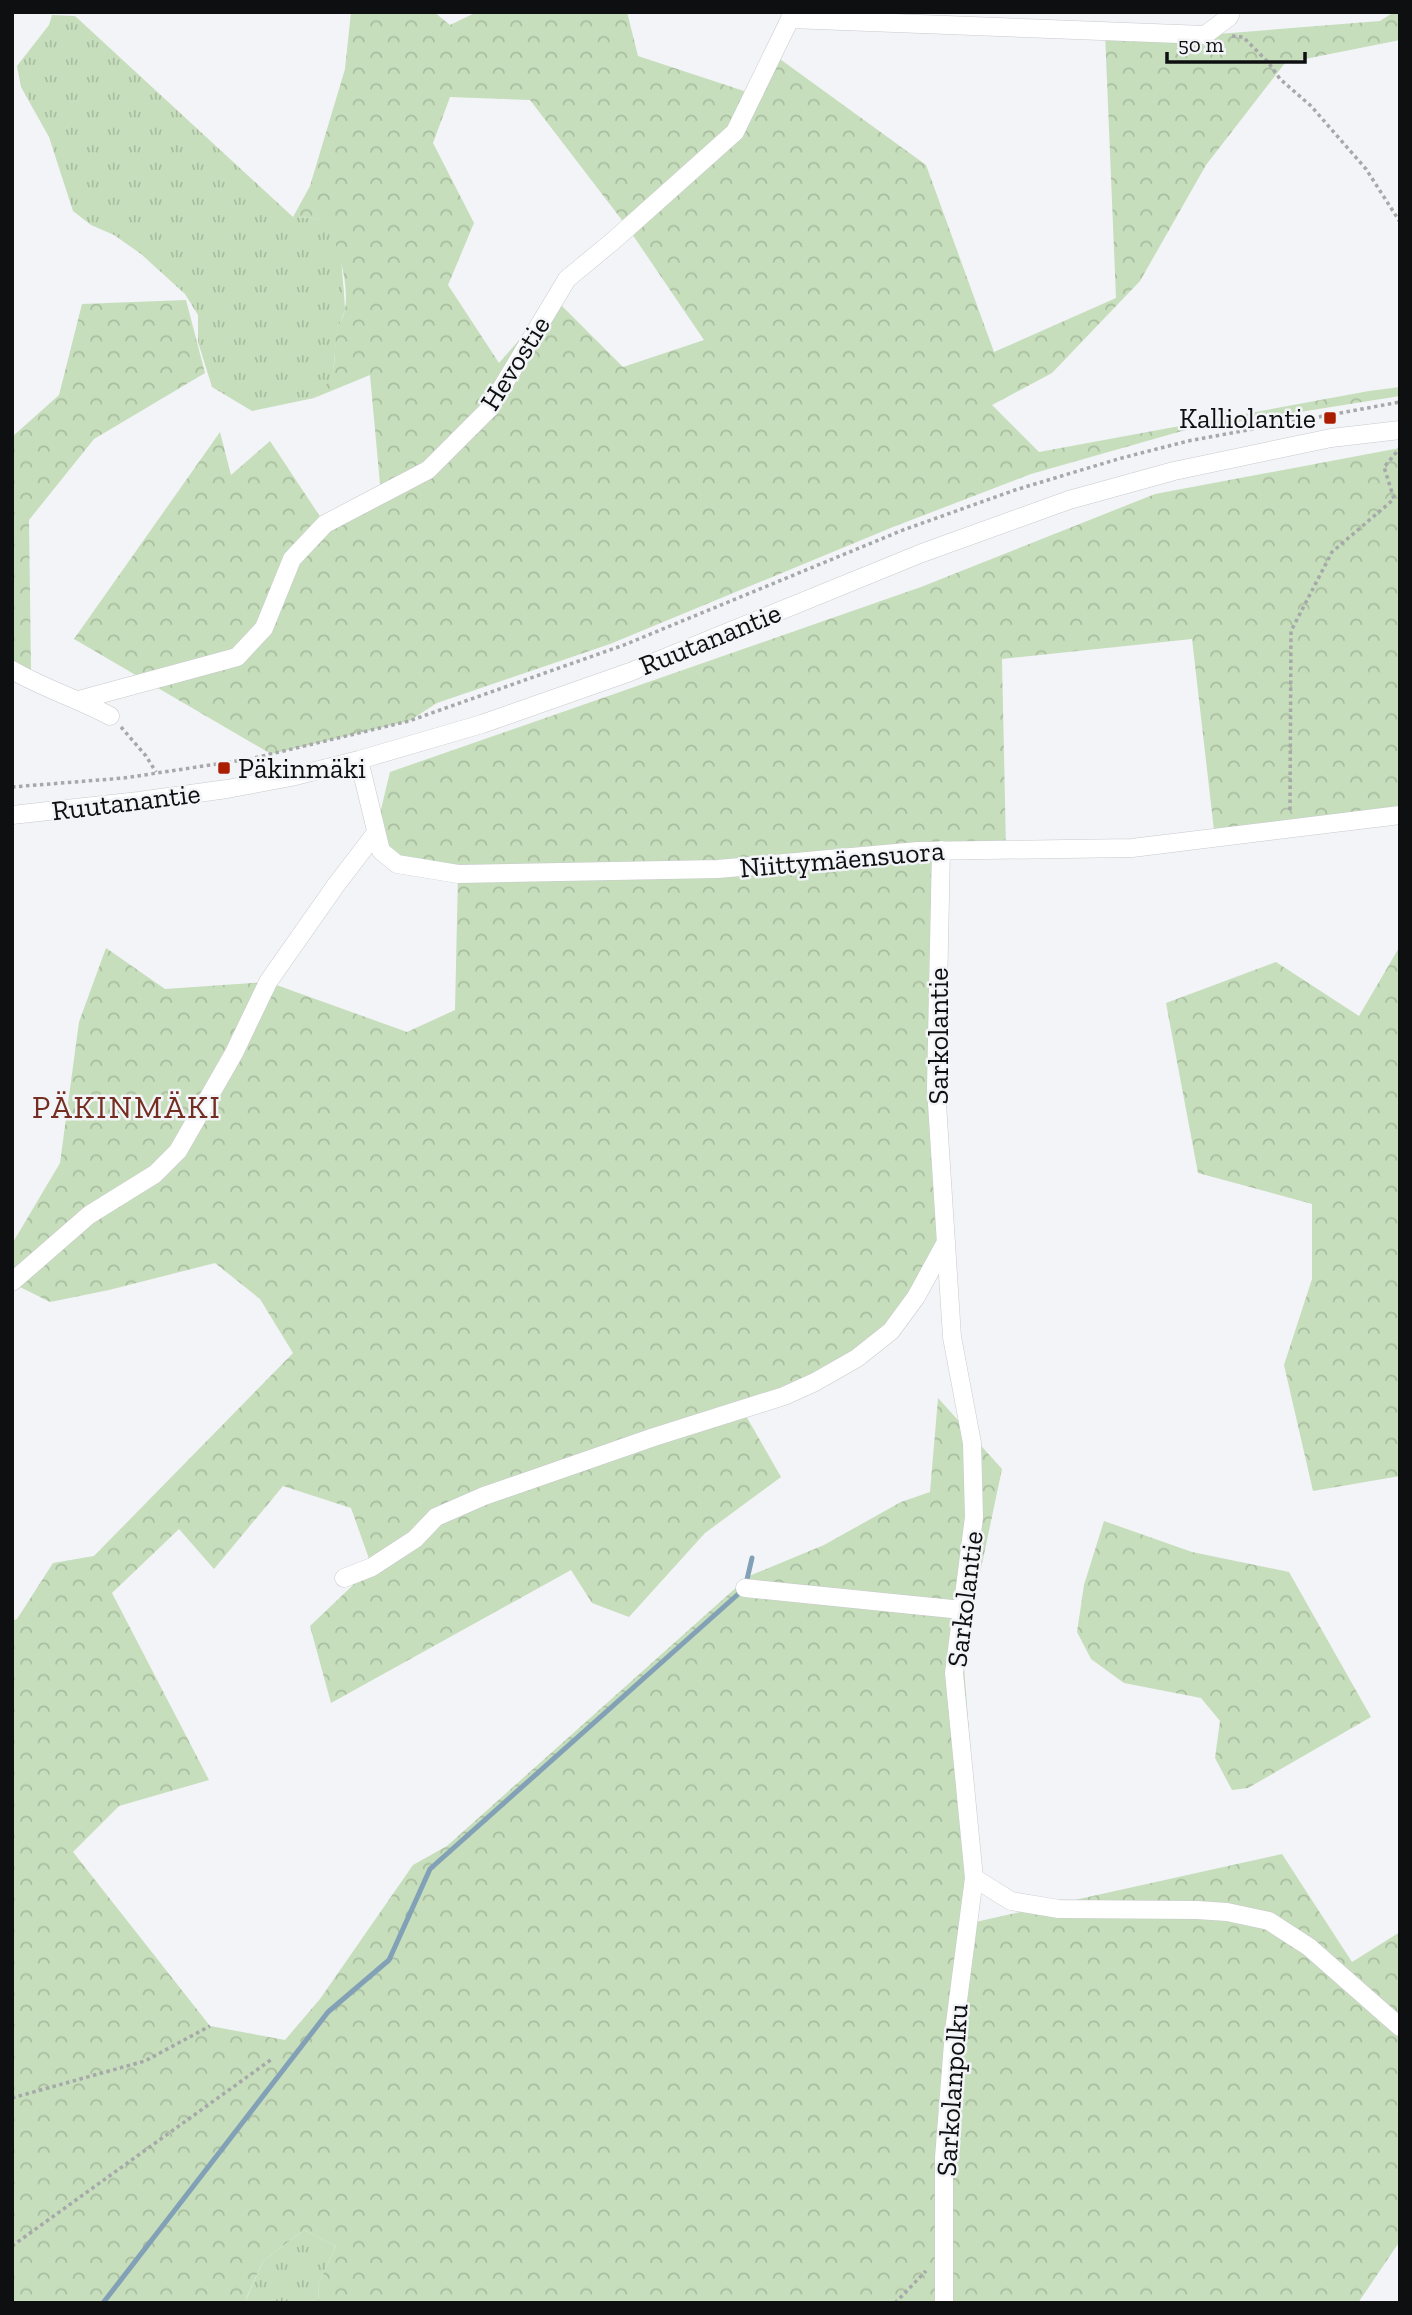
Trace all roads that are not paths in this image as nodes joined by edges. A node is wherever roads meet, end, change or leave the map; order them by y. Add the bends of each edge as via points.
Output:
1 (1231, 12) edge
2 (790, 15) edge
3 (1400, 430) edge
4 (12, 670) edge
5 (79, 700) junction
6 (110, 716) road end
7 (359, 760) junction
8 (12, 815) edge
9 (1400, 815) edge
10 (375, 834) junction
11 (941, 850) junction
12 (946, 1242) junction
13 (12, 1282) edge
14 (345, 1578) dead end
15 (745, 1588) dead end
16 (962, 1610) junction
17 (974, 1878) junction
18 (1400, 2027) edge
19 (944, 2303) edge

1 - 2 street via 1205,35
2 - 5 street, Hevostie via 736,132 568,278 489,409 428,470 325,524 292,559 264,628 237,657
3 - 7 street, Ruutanantie via 1331,438 1069,499 922,553 630,672 482,724
4 - 5 street
5 - 6 street
7 - 8 street, Ruutanantie via 227,789
7 - 10 street, Niittymäensuora
9 - 11 street, Niittymäensuora via 1132,848
10 - 11 street, Niittymäensuora via 380,850 397,864 458,874 718,869
10 - 13 street via 268,982 178,1151 155,1174 89,1215
11 - 12 street, Sarkolantie via 936,1088
12 - 14 street via 891,1331 825,1376 784,1396 484,1496 436,1517 415,1539 372,1567
12 - 16 street, Sarkolantie via 952,1337 972,1443 974,1517
15 - 16 street
16 - 17 street, Sarkolantie via 954,1673
17 - 18 street via 1011,1901 1059,1909 1197,1910 1269,1921 1309,1947
17 - 19 street, Sarkolanpolku via 954,2031 944,2158

